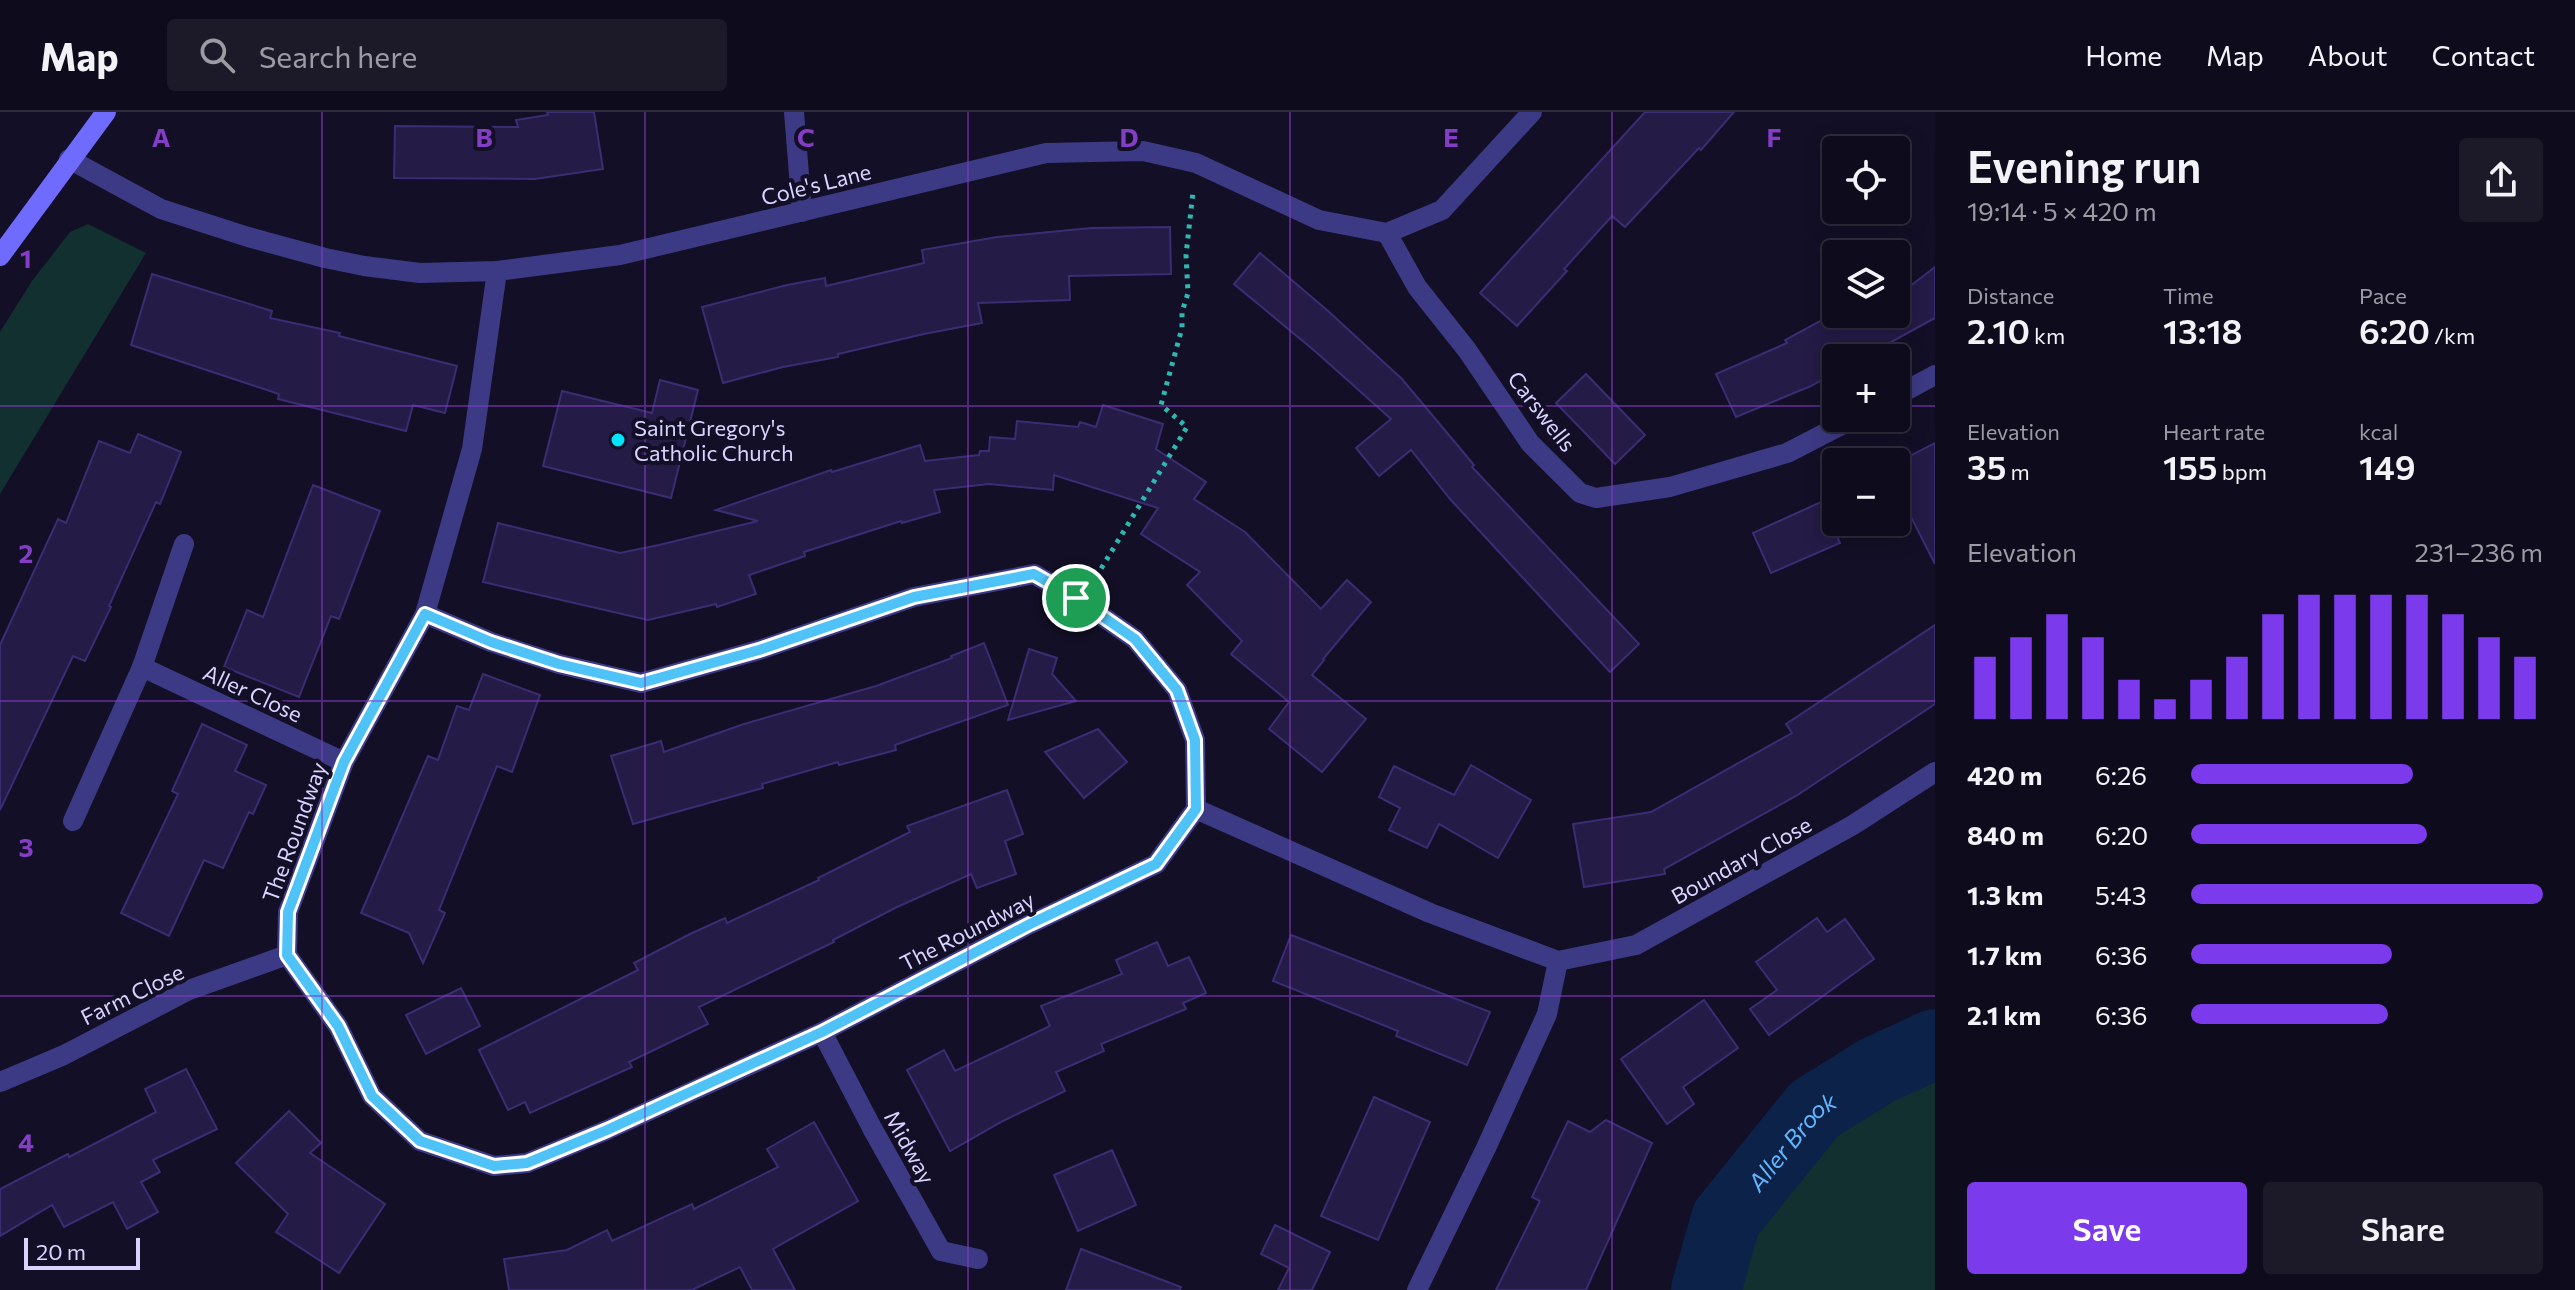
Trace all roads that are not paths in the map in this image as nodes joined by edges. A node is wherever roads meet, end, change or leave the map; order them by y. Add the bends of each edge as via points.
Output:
1 (106, 112) edge
2 (794, 112) edge
3 (1532, 112) edge
4 (69, 159) junction
5 (802, 212) junction
6 (1387, 233) junction
7 (0, 256) edge
8 (497, 271) junction
9 (1935, 375) edge
10 (1910, 388) edge
11 (1828, 432) edge
12 (184, 544) dead end
13 (425, 614) junction
14 (142, 667) junction
15 (344, 762) junction
16 (1935, 772) edge
17 (1196, 809) junction
18 (73, 821) dead end
19 (287, 955) junction
20 (1558, 961) junction
21 (822, 1032) junction
22 (0, 1082) edge
23 (978, 1259) dead end
24 (1417, 1290) edge

1 - 4 street
2 - 5 street
3 - 6 street via 1442,210
4 - 7 street
4 - 8 street, Cole's Lane via 161,209 325,258 420,273
5 - 6 street, Cole's Lane via 1046,153 1143,151 1196,163 1319,220
5 - 8 street, Cole's Lane via 620,255
6 - 11 street, Carswells via 1417,287 1530,443 1580,493 1596,498 1670,487 1787,453
8 - 13 street, The Roundway via 472,449
9 - 10 street
12 - 14 street
13 - 15 street, The Roundway
13 - 17 street via 491,642 641,683 929,594 1034,574 1135,639 1177,690 1195,740
14 - 15 street, Aller Close
14 - 18 street
15 - 19 street, The Roundway via 288,912
16 - 20 street, Boundary Close via 1853,825 1636,945
17 - 20 street via 1416,908
17 - 21 street, The Roundway via 1156,864
19 - 21 street, The Roundway via 338,1026 372,1096 420,1141 494,1166 527,1163
19 - 22 street, Farm Close via 189,990
20 - 24 street via 1547,1014
21 - 23 street, Midway via 941,1251

